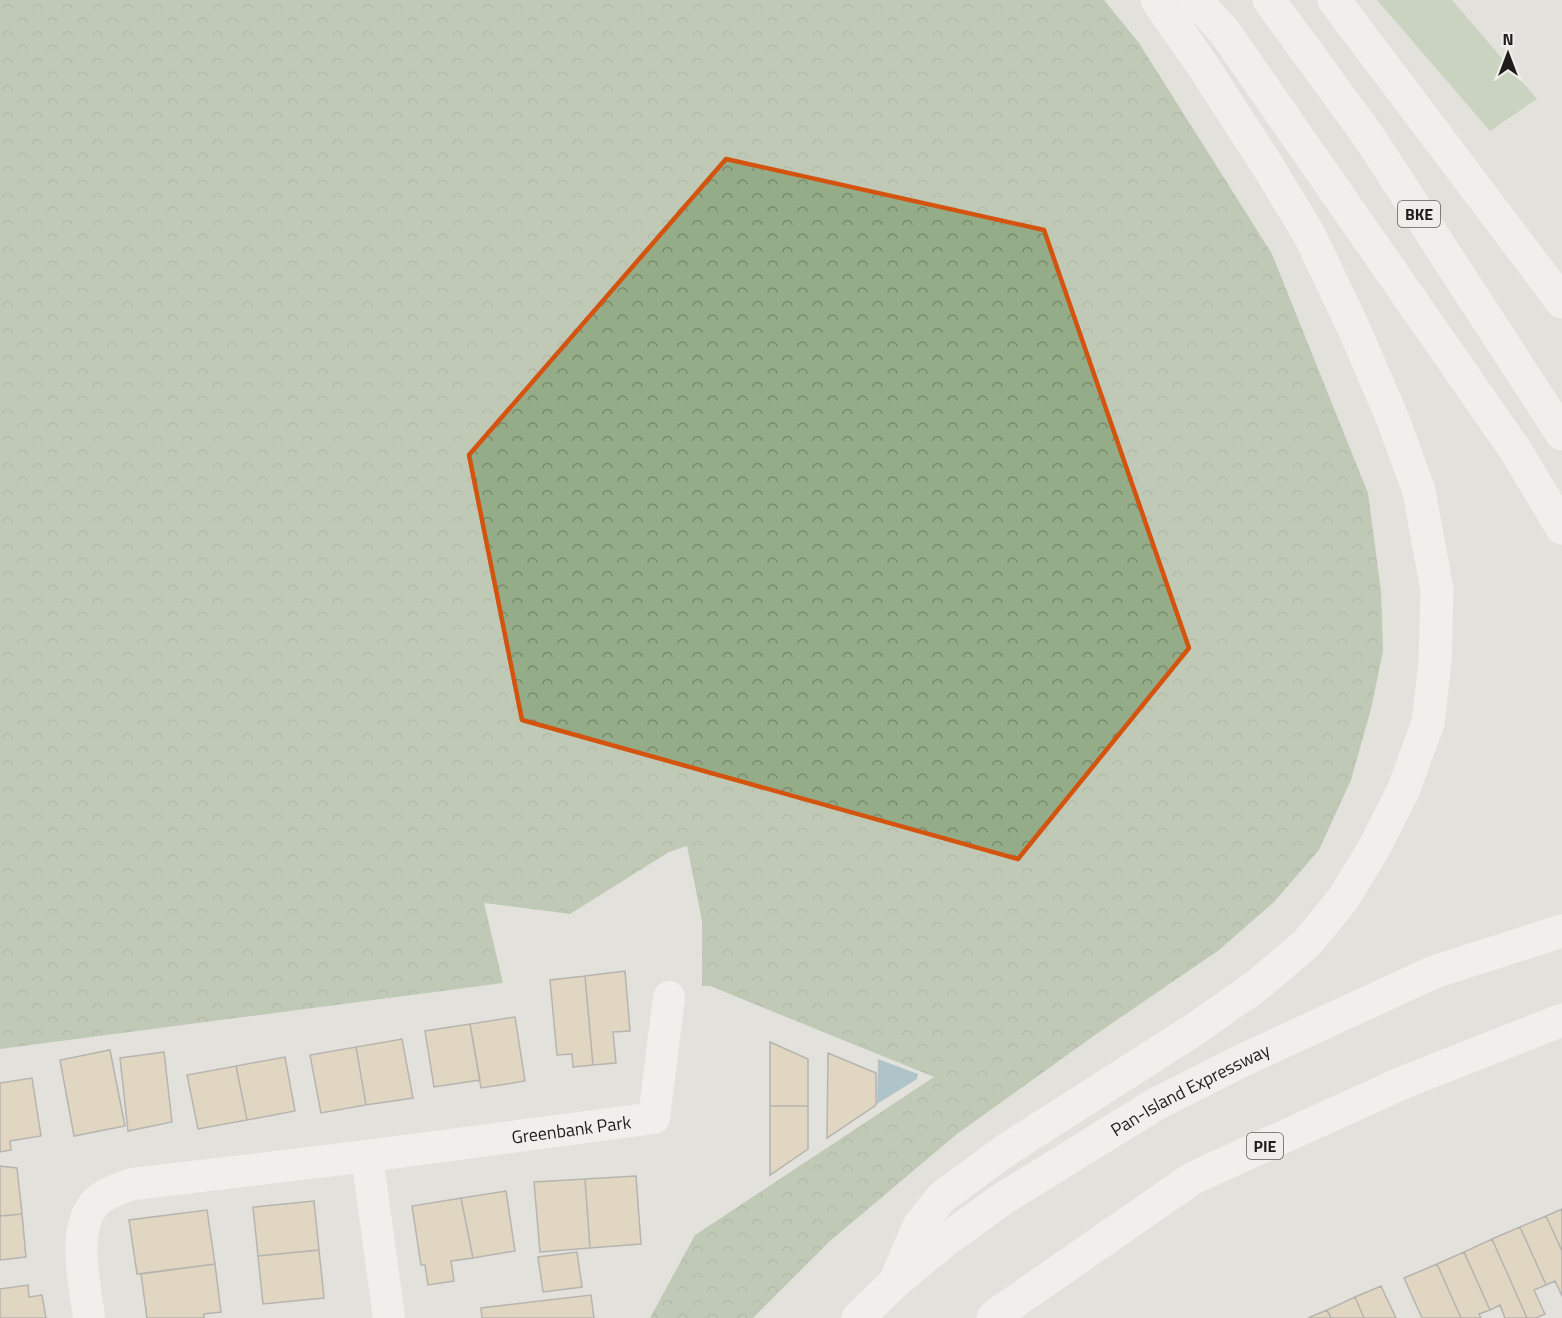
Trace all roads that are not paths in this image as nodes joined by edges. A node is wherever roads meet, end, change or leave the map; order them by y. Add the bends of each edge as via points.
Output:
1 (1157, 0) edge
2 (1195, 0) edge
3 (1269, 0) edge
4 (1334, 0) edge
5 (1562, 302) edge
6 (1562, 434) edge
7 (1562, 528) edge
8 (1562, 932) edge
9 (669, 997) dead end
10 (1562, 1020) edge
11 (367, 1156) junction
12 (895, 1282) junction
13 (89, 1318) edge
14 (389, 1318) edge
15 (858, 1318) edge
16 (993, 1318) edge

1 - 12 highway via 1310,236 1392,417 1419,491 1437,590 1428,723 1403,791 1374,848 1343,899 1307,943 1255,987 1192,1031 1006,1150 942,1197 919,1226
2 - 7 highway via 1224,31 1496,422
3 - 6 highway, BKE via 1369,136
4 - 5 highway
8 - 12 highway, Pan-Island Expressway via 1434,972 1156,1104 1001,1200
9 - 11 street, Greenbank Park via 654,1118
10 - 16 highway, PIE via 1402,1083 1193,1179
11 - 13 street, Greenbank Park via 133,1184 107,1194 95,1203 81,1231
11 - 14 street
12 - 15 highway, Pan-Island Expressway

